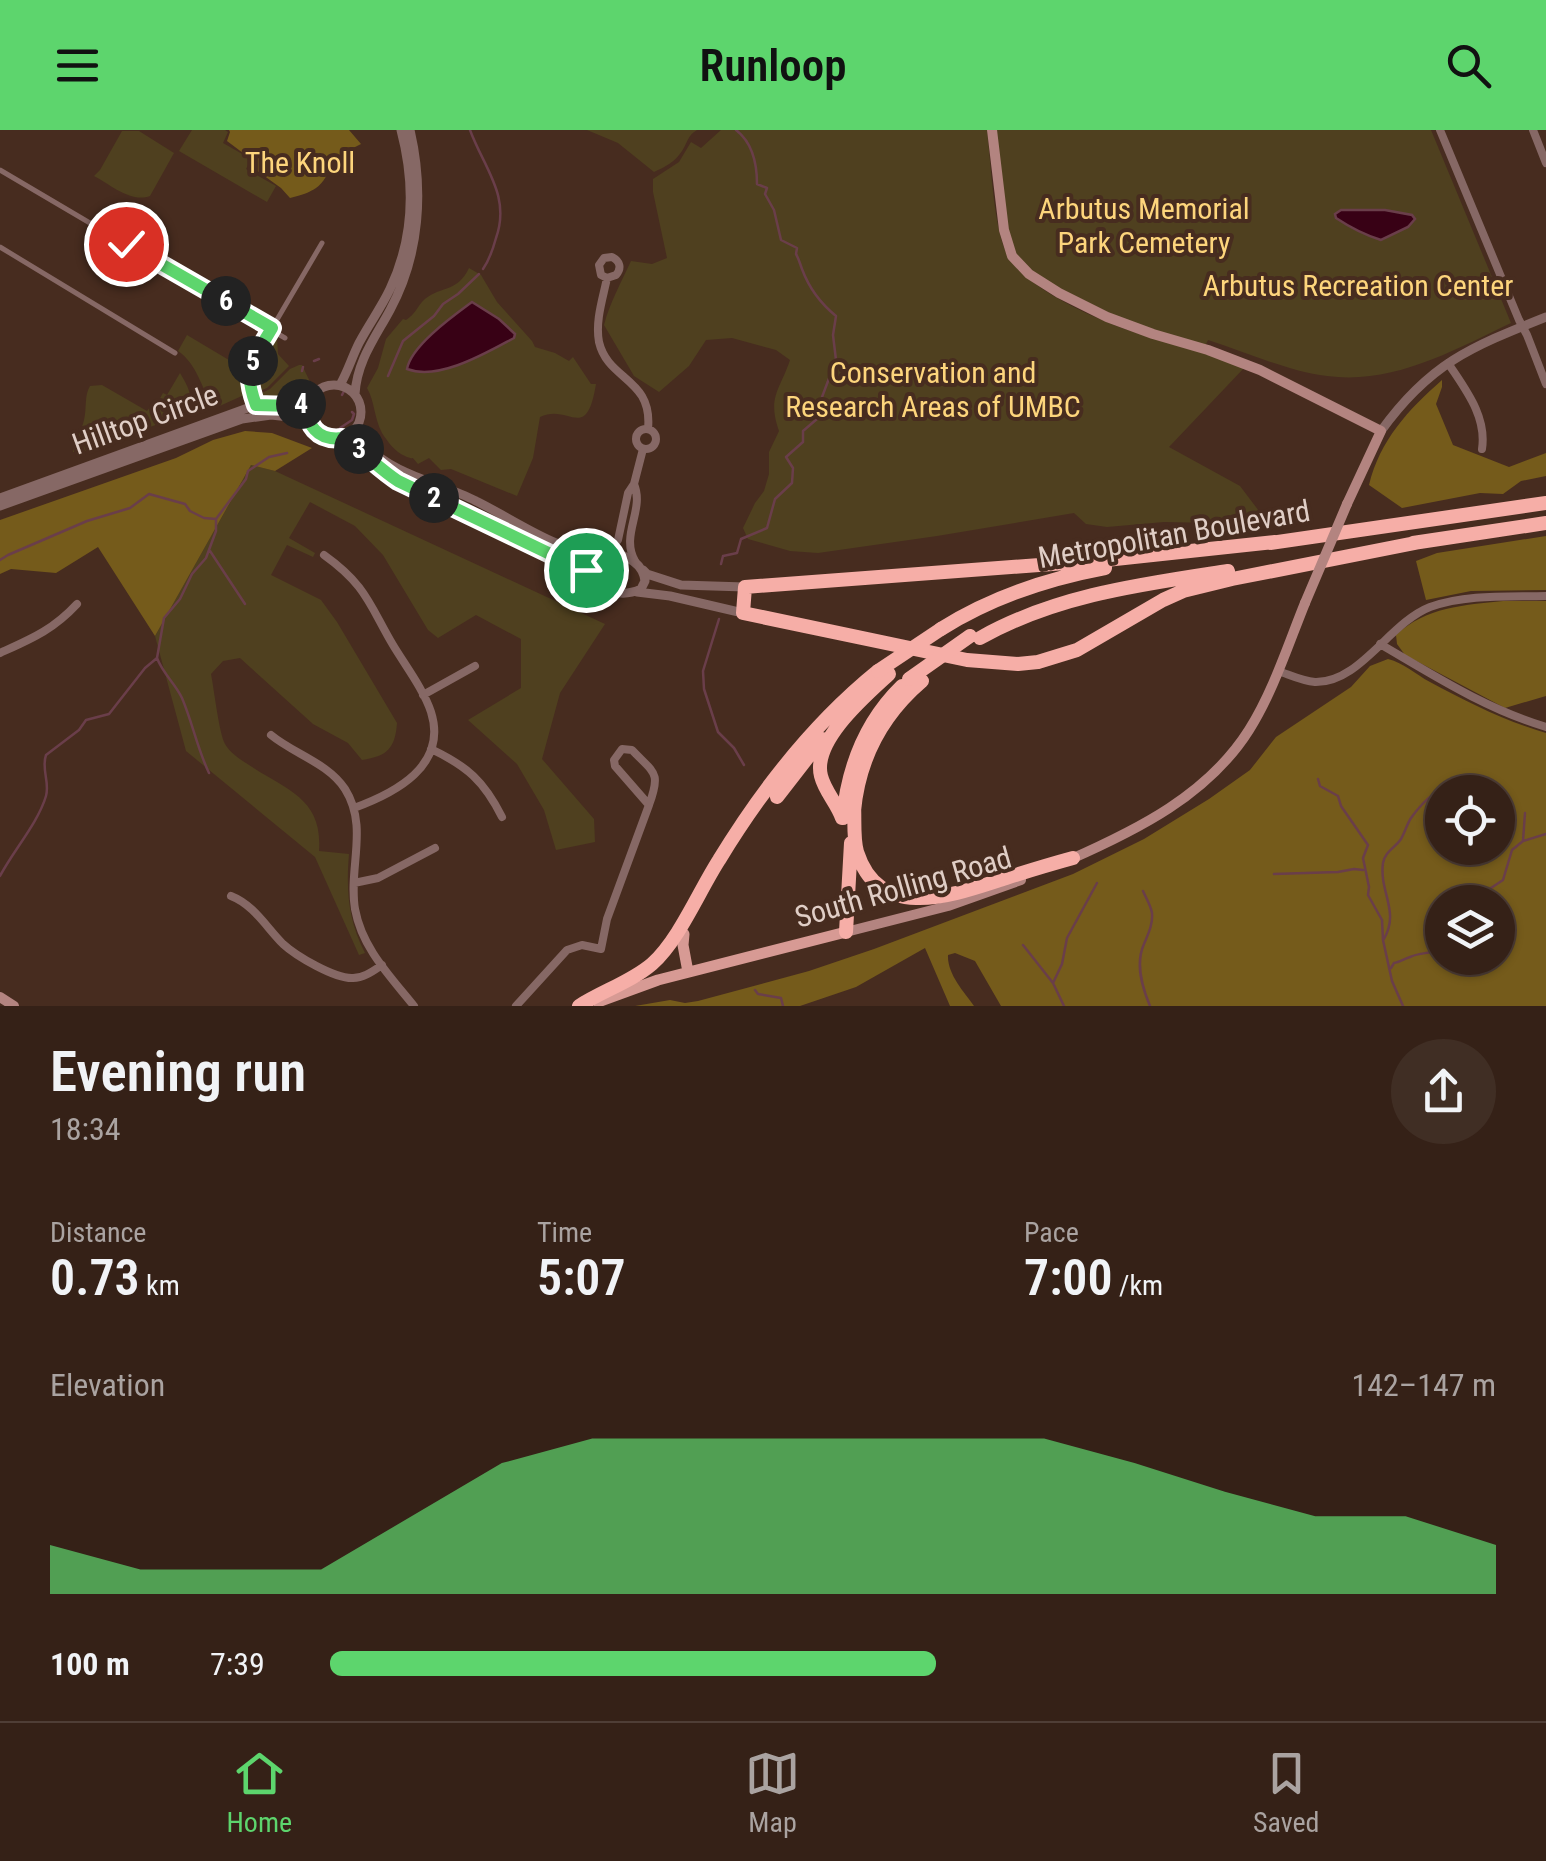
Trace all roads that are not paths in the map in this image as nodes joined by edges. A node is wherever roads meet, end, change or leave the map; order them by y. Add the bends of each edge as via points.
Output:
1 (401, 130) edge
2 (410, 130) edge
3 (992, 130) edge
4 (1440, 130) edge
5 (1532, 130) edge
6 (1546, 163) edge
7 (0, 170) edge
8 (322, 243) dead end
9 (0, 247) edge
10 (607, 278) dead end
11 (1546, 317) edge
12 (1522, 327) junction
13 (272, 328) junction
14 (285, 338) dead end
15 (175, 353) dead end
16 (1448, 362) junction
17 (1546, 384) edge
18 (340, 385) junction
19 (355, 394) junction
20 (309, 401) junction
21 (256, 405) junction
22 (308, 419) junction
23 (358, 424) junction
24 (648, 428) junction
25 (1381, 431) junction
26 (342, 438) junction
27 (643, 449) junction
28 (1482, 449) dead end
29 (634, 484) junction
30 (0, 498) edge
31 (1546, 500) edge
32 (0, 506) edge
33 (1546, 523) edge
34 (1274, 542) junction
35 (1420, 542) junction
36 (608, 552) junction
37 (596, 554) junction
38 (324, 555) dead end
39 (639, 566) junction
40 (589, 576) junction
41 (746, 587) junction
42 (634, 592) junction
43 (1546, 596) edge
44 (76, 604) dead end
45 (743, 613) junction
46 (1380, 644) junction
47 (0, 653) edge
48 (475, 666) dead end
49 (1278, 670) junction
50 (883, 672) junction
51 (916, 680) junction
52 (423, 696) junction
53 (1546, 727) edge
54 (271, 735) dead end
55 (431, 749) junction
56 (777, 797) dead end
57 (649, 805) junction
58 (854, 806) junction
59 (354, 808) junction
60 (502, 817) dead end
61 (436, 848) dead end
62 (1074, 858) junction
63 (354, 883) junction
64 (699, 893) junction
65 (231, 896) dead end
66 (846, 932) junction
67 (684, 934) joint
68 (382, 965) junction
69 (688, 972) junction
70 (0, 996) edge
71 (14, 1006) edge
72 (414, 1006) edge
73 (516, 1006) edge
74 (578, 1006) edge
75 (590, 1006) edge

1 - 18 street via 410,176 405,244 388,293
2 - 19 street via 418,190 413,245 400,290 362,360
3 - 25 main road via 1004,230 1012,256 1029,274 1118,322 1260,370
4 - 12 street
5 - 6 street
7 - 13 street
8 - 13 street
9 - 15 street
10 - 24 street via 599,340 608,360 647,402
11 - 12 street
12 - 16 street
12 - 17 street
13 - 14 street
13 - 21 street via 249,370
16 - 25 street via 1406,398
16 - 28 street via 1475,407
18 - 19 street
18 - 20 street via 320,388
19 - 23 street
20 - 21 street, Hilltop Circle
20 - 22 street
21 - 30 street, Hilltop Circle
22 - 26 street via 321,435
22 - 32 street, Hilltop Circle via 242,420
23 - 26 street
23 - 37 street via 362,442 392,464 554,541
24 - 27 street via 636,438
24 - 27 street via 656,442
25 - 49 main road, South Rolling Road, bridge
26 - 40 street via 398,481
27 - 29 street
29 - 36 street via 618,540
29 - 39 street via 638,494 628,540
31 - 34 highway, Metropolitan Boulevard
33 - 35 highway, Metropolitan Boulevard
34 - 41 highway
34 - 50 highway, Metropolitan Boulevard, bridge via 1055,578 941,629
35 - 45 highway via 1183,591 1077,650 1038,662 967,660
35 - 51 highway, Metropolitan Boulevard, bridge via 1063,603 975,637
36 - 37 street
36 - 39 street
37 - 40 street via 586,565
38 - 52 street via 366,595
39 - 41 street via 680,585
39 - 42 street via 644,584
40 - 42 street via 613,592
41 - 45 highway
42 - 45 street
43 - 46 street via 1428,608
44 - 47 street via 42,634
46 - 49 street via 1332,679 1306,680
46 - 53 street via 1502,712
48 - 52 street
49 - 62 main road, South Rolling Road via 1248,732 1210,778
50 - 51 highway via 821,752 822,780 842,818 866,733 888,699
50 - 56 highway
50 - 64 highway, Metropolitan Boulevard via 841,704 790,761
51 - 58 highway, Metropolitan Boulevard via 875,736
52 - 55 street via 432,717
54 - 59 street via 336,778
55 - 59 street via 402,786
55 - 60 street via 474,775
57 - 57 street via 655,774 632,750 622,750 615,766
57 - 73 street via 602,949 567,950
58 - 62 highway via 862,864 879,885 911,899 937,898
58 - 66 highway
59 - 63 street
61 - 63 street
62 - 66 main road, South Rolling Road via 948,906
63 - 68 street via 359,924
64 - 67 highway
64 - 74 highway via 652,963
65 - 68 street via 293,952 339,976 355,978
66 - 69 main road, South Rolling Road
67 - 69 main road
68 - 72 street
69 - 75 main road, South Rolling Road
70 - 71 main road

